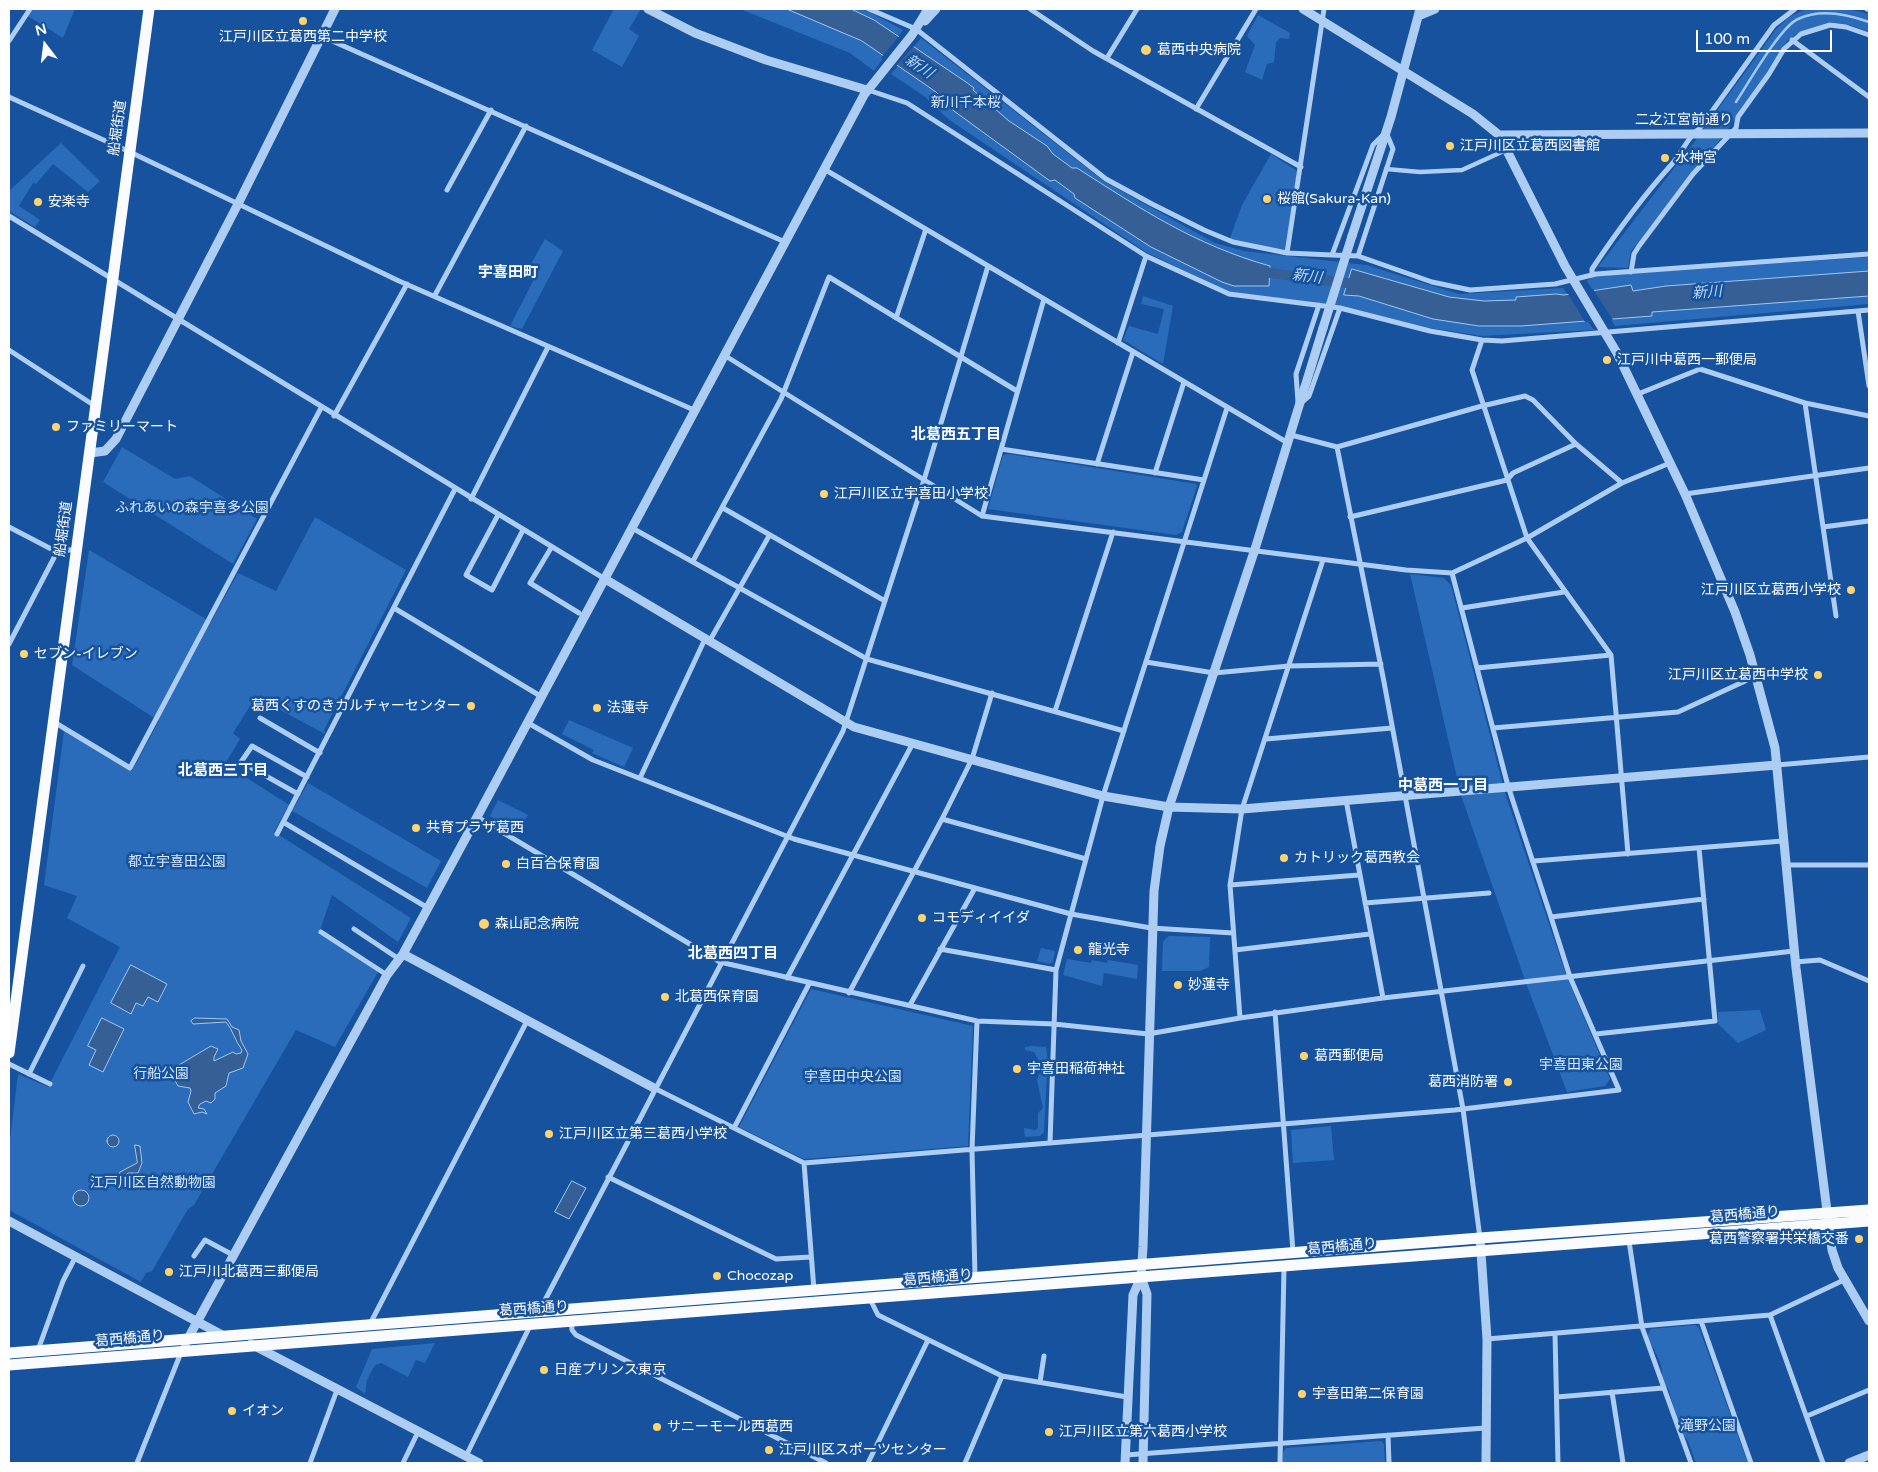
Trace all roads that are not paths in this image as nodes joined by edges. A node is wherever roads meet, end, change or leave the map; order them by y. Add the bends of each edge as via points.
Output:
1 (30, 9) edge
2 (149, 9) edge
3 (334, 9) edge
4 (648, 9) edge
5 (868, 9) edge
6 (928, 9) edge
7 (936, 9) edge
8 (1030, 9) edge
9 (1137, 9) edge
10 (1256, 9) edge
11 (1303, 9) edge
12 (1324, 9) edge
13 (1435, 9) edge
14 (1794, 9) edge
15 (1419, 12) edge
16 (1322, 20) junction
17 (914, 32) junction
18 (1869, 35) edge
19 (321, 36) junction
20 (1792, 40) junction
21 (9, 41) edge
22 (1107, 58) junction
23 (1404, 72) junction
24 (868, 90) junction
25 (9, 97) edge
26 (1869, 97) edge
27 (1196, 109) junction
28 (491, 110) junction
29 (526, 126) junction
30 (1386, 132) junction
31 (1693, 133) junction
32 (1869, 133) edge
33 (1731, 134) junction
34 (1499, 135) junction
35 (1506, 150) junction
36 (130, 152) junction
37 (1300, 167) junction
38 (824, 169) junction
39 (1386, 169) junction
40 (447, 190) dead end
41 (238, 204) junction
42 (9, 216) edge
43 (926, 230) junction
44 (785, 242) junction
45 (1287, 253) junction
46 (1869, 254) edge
47 (1332, 255) junction
48 (1146, 256) junction
49 (1358, 256) junction
50 (988, 266) junction
51 (1631, 272) junction
52 (1592, 274) junction
53 (112, 280) junction
54 (1575, 283) junction
55 (407, 284) junction
56 (435, 296) junction
57 (1044, 299) junction
58 (1318, 305) junction
59 (1340, 308) junction
60 (1869, 310) edge
61 (1858, 311) junction
62 (896, 318) junction
63 (178, 320) junction
64 (1604, 331) junction
65 (1482, 340) junction
66 (1118, 343) junction
67 (548, 347) junction
68 (9, 350) edge
69 (1133, 352) junction
70 (724, 355) junction
71 (960, 356) junction
72 (1184, 382) junction
73 (1869, 386) edge
74 (1017, 390) junction
75 (784, 391) junction
76 (1638, 394) junction
77 (1805, 403) junction
78 (1299, 405) junction
79 (96, 406) junction
80 (1482, 406) junction
81 (320, 408) junction
82 (1228, 408) junction
83 (694, 410) junction
84 (334, 416) junction
85 (1869, 416) edge
86 (1289, 439) junction
87 (1576, 444) junction
88 (1337, 447) junction
89 (1001, 449) junction
90 (90, 453) junction
91 (1670, 463) junction
92 (1097, 464) junction
93 (1869, 468) edge
94 (1155, 473) junction
95 (1816, 476) junction
96 (924, 480) junction
97 (1204, 480) junction
98 (1507, 480) junction
99 (1622, 483) junction
100 (455, 489) junction
101 (1686, 494) junction
102 (471, 499) junction
103 (723, 508) junction
104 (498, 515) junction
105 (982, 516) junction
106 (1350, 517) junction
107 (1869, 521) edge
108 (9, 527) edge
109 (1823, 527) junction
110 (632, 528) junction
111 (523, 530) junction
112 (1112, 532) junction
113 (769, 536) junction
114 (1527, 538) junction
115 (1185, 541) junction
116 (550, 548) junction
117 (77, 549) junction
118 (1255, 549) junction
119 (57, 552) junction
120 (1324, 560) junction
121 (693, 561) junction
122 (1360, 564) junction
123 (1452, 573) junction
124 (605, 579) junction
125 (741, 588) junction
126 (1564, 592) junction
127 (885, 601) junction
128 (394, 608) junction
129 (1462, 608) junction
130 (579, 613) dead end
131 (1836, 616) dead end
132 (707, 640) junction
133 (9, 644) edge
134 (1611, 655) junction
135 (867, 659) junction
136 (1146, 662) junction
137 (1380, 664) junction
138 (1289, 666) junction
139 (1477, 668) junction
140 (1214, 672) junction
141 (1756, 676) junction
142 (992, 693) junction
143 (542, 697) junction
144 (1054, 711) junction
145 (260, 718) dead end
146 (1616, 718) junction
147 (53, 721) junction
148 (528, 723) junction
149 (846, 723) junction
150 (1392, 728) junction
151 (1493, 728) junction
152 (1124, 731) junction
153 (1266, 739) junction
154 (913, 743) junction
155 (320, 753) junction
156 (1869, 757) edge
157 (972, 759) junction
158 (1777, 765) junction
159 (307, 777) junction
160 (640, 778) junction
161 (1622, 778) junction
162 (1508, 786) junction
163 (298, 794) junction
164 (1104, 796) junction
165 (1405, 796) junction
166 (1346, 800) junction
167 (1170, 807) junction
168 (1242, 809) junction
169 (477, 817) junction
170 (942, 819) junction
171 (283, 822) junction
172 (277, 834) dead end
173 (787, 836) junction
174 (1784, 841) junction
175 (1699, 848) junction
176 (1628, 854) junction
177 (853, 855) junction
178 (1086, 859) junction
179 (1534, 861) junction
180 (1786, 865) junction
181 (1869, 865) edge
182 (914, 870) junction
183 (1359, 875) junction
184 (1230, 885) junction
185 (975, 888) junction
186 (1489, 892) dead end
187 (1423, 898) junction
188 (1704, 899) junction
189 (1365, 903) junction
190 (428, 908) junction
191 (1071, 914) junction
192 (1551, 917) junction
193 (1152, 928) junction
194 (354, 929) dead end
195 (321, 932) dead end
196 (1234, 933) junction
197 (1370, 934) junction
198 (940, 949) junction
199 (1235, 950) junction
200 (1794, 951) junction
201 (401, 956) junction
202 (1709, 960) junction
203 (720, 962) junction
204 (1795, 962) junction
205 (83, 966) dead end
206 (1056, 970) junction
207 (387, 975) junction
208 (1570, 977) junction
209 (787, 978) junction
210 (1869, 981) edge
211 (809, 984) junction
212 (1441, 992) junction
213 (849, 993) junction
214 (1383, 998) junction
215 (910, 1006) junction
216 (1275, 1012) junction
217 (1240, 1018) junction
218 (527, 1020) junction
219 (977, 1021) junction
220 (1054, 1024) junction
221 (1148, 1034) junction
222 (1596, 1034) junction
223 (9, 1053) edge
224 (9, 1064) edge
225 (29, 1074) junction
226 (50, 1084) dead end
227 (654, 1088) junction
228 (1463, 1109) junction
229 (1283, 1123) junction
230 (734, 1128) junction
231 (1145, 1135) junction
232 (1050, 1144) junction
233 (972, 1150) junction
234 (804, 1163) junction
235 (608, 1177) junction
236 (1869, 1210) edge
237 (1827, 1219) junction
238 (1869, 1220) edge
239 (9, 1221) edge
240 (1629, 1240) junction
241 (1480, 1244) junction
242 (1293, 1253) junction
243 (233, 1255) junction
244 (194, 1256) dead end
245 (811, 1257) junction
246 (75, 1258) junction
247 (1284, 1266) junction
248 (1141, 1271) junction
249 (975, 1277) junction
250 (1844, 1280) junction
251 (814, 1290) junction
252 (870, 1299) junction
253 (541, 1312) junction
254 (570, 1315) junction
255 (1770, 1315) junction
256 (1701, 1320) junction
257 (197, 1322) junction
258 (1869, 1322) edge
259 (370, 1324) junction
260 (532, 1324) junction
261 (1642, 1327) junction
262 (1555, 1334) junction
263 (224, 1336) junction
264 (928, 1340) junction
265 (1487, 1340) junction
266 (250, 1344) junction
267 (185, 1345) junction
268 (38, 1351) junction
269 (9, 1353) edge
270 (1044, 1356) dead end
271 (9, 1365) edge
272 (1002, 1376) junction
273 (1040, 1382) junction
274 (1663, 1388) junction
275 (337, 1390) junction
276 (1869, 1390) edge
277 (1612, 1392) junction
278 (1127, 1397) junction
279 (1557, 1397) junction
280 (1807, 1416) junction
281 (1485, 1428) junction
282 (418, 1432) junction
283 (1388, 1435) junction
284 (1280, 1444) junction
285 (1143, 1454) junction
286 (1869, 1455) edge
287 (466, 1456) junction
288 (1126, 1459) edge
289 (137, 1463) edge
290 (310, 1463) edge
291 (404, 1463) edge
292 (479, 1463) edge
293 (826, 1463) edge
294 (868, 1463) edge
295 (965, 1463) edge
296 (1143, 1463) edge
297 (1280, 1463) edge
298 (1389, 1463) edge
299 (1486, 1463) edge
300 (1558, 1463) edge
301 (1623, 1463) edge
302 (1691, 1463) edge
303 (1751, 1463) edge
304 (1823, 1463) edge
305 (1849, 1463) edge

1 - 21 street
2 - 36 main road, 船堀街道
3 - 19 street
4 - 24 street via 695,33 766,60
5 - 17 street
6 - 17 street
7 - 17 street
8 - 22 street
9 - 22 street
10 - 27 street
11 - 16 street
12 - 16 street
13 - 15 street
14 - 31 street via 1774,25 1700,128
15 - 23 street
16 - 23 street
16 - 37 street
17 - 24 street
17 - 45 street via 1106,179 1224,240
18 - 20 street via 1846,27 1830,26 1810,30
19 - 28 street
19 - 41 street
20 - 26 street
20 - 33 street via 1738,117
22 - 27 street
23 - 30 street
23 - 34 street via 1472,114
24 - 38 street
24 - 48 street via 907,103
25 - 36 street
27 - 37 street
28 - 29 street
28 - 40 street
29 - 44 street
29 - 56 street
30 - 39 street via 1392,149
30 - 47 street via 1372,145
30 - 78 street, bridge
31 - 33 street, 二之江宮前通り
31 - 34 street, 二之江宮前通り
31 - 52 street via 1608,244
32 - 33 street, 二之江宮前通り
33 - 51 street via 1693,174 1639,246
34 - 35 street
35 - 39 street via 1462,170 1420,172
35 - 54 street
36 - 41 street
36 - 53 main road, 船堀街道
37 - 45 street
38 - 43 street
38 - 44 street
39 - 49 street
41 - 55 street
41 - 63 street
42 - 53 street
43 - 50 street
43 - 62 street
44 - 70 street
45 - 47 street
46 - 51 street
47 - 49 street
48 - 58 street via 1228,294
48 - 66 street
49 - 54 street via 1432,282 1470,290
50 - 57 street
50 - 71 street
51 - 52 street
52 - 54 street
53 - 63 street
53 - 79 main road, 船堀街道
54 - 64 street
55 - 56 street
55 - 84 street
56 - 67 street
57 - 66 street
57 - 74 street
58 - 59 street
58 - 78 street via 1296,374
59 - 65 street via 1430,331
59 - 78 street via 1309,396
60 - 61 street
61 - 64 street
61 - 73 street
62 - 71 street
62 - 75 street via 828,277
63 - 81 street
63 - 90 street via 116,439 105,451
64 - 65 street
64 - 76 street
65 - 80 street via 1472,370
66 - 69 street
67 - 83 street
67 - 102 street
68 - 79 street
69 - 72 street
69 - 92 street
70 - 75 street
70 - 83 street
71 - 74 street
71 - 96 street
72 - 82 street
72 - 94 street
74 - 89 street
75 - 96 street
75 - 103 street
76 - 77 street via 1700,369
76 - 91 street
77 - 85 street
77 - 95 street
78 - 86 street
79 - 90 main road, 船堀街道
80 - 87 street via 1525,396 1533,400
80 - 88 street
80 - 98 street
81 - 84 street
81 - 147 street via 130,768
82 - 86 street
82 - 97 street
83 - 110 street
84 - 100 street
86 - 88 street
86 - 118 street
87 - 98 street via 1513,473
87 - 99 street
88 - 106 street
89 - 92 street
89 - 105 street
90 - 117 main road, 船堀街道
91 - 99 street
91 - 101 street
92 - 94 street
93 - 95 street
94 - 97 street
95 - 101 street
95 - 109 street
96 - 105 street
96 - 127 street
97 - 115 street
98 - 106 street
98 - 114 street
99 - 114 street
100 - 102 street
100 - 128 street
101 - 141 street via 1735,612
102 - 104 street
103 - 113 street
103 - 121 street
104 - 111 street
104 - 111 street via 466,576 492,590
105 - 112 street
106 - 122 street
107 - 109 street
108 - 119 street
109 - 131 street
110 - 121 street
110 - 124 street
111 - 116 street
112 - 115 street
112 - 144 street
113 - 125 street
113 - 127 street
114 - 123 street
114 - 126 street
115 - 118 street
115 - 136 street
116 - 124 street
116 - 130 street via 530,583
117 - 119 street
117 - 147 main road, 船堀街道
118 - 120 street
118 - 140 street
119 - 133 street
120 - 122 street
120 - 138 street
121 - 125 street
122 - 123 street
122 - 137 street
123 - 129 street
124 - 132 street
124 - 143 street
125 - 132 street
125 - 135 street
126 - 129 street
126 - 134 street
127 - 135 street
128 - 143 street
128 - 155 street
129 - 139 street
132 - 149 street
132 - 160 street
134 - 139 street
134 - 146 street
135 - 142 street
135 - 149 street
136 - 140 street
136 - 152 street
137 - 138 street
137 - 150 street
138 - 140 street
138 - 153 street
139 - 151 street
140 - 167 street
141 - 146 street via 1678,712
141 - 158 street via 1776,748
142 - 144 street
142 - 157 street
143 - 148 street
144 - 152 street
145 - 155 street
146 - 151 street
146 - 161 street
147 - 223 main road, 船堀街道
148 - 160 street via 593,760
148 - 169 street
149 - 154 street
149 - 173 street
150 - 153 street
150 - 165 street
151 - 162 street
152 - 164 street
153 - 168 street
154 - 157 street
154 - 177 street
155 - 159 street
156 - 158 street
157 - 164 street
157 - 170 street
158 - 161 street
158 - 174 street
159 - 163 street
159 - 163 street via 252,746 241,762
160 - 173 street
161 - 162 street
161 - 176 street
162 - 165 street
162 - 179 street
163 - 171 street
164 - 167 street
164 - 178 street
165 - 166 street
165 - 187 street
166 - 168 street
166 - 183 street
167 - 168 street
167 - 193 street via 1163,826 1156,870
168 - 184 street
169 - 190 street
169 - 203 street
170 - 178 street
170 - 182 street
171 - 172 street
171 - 190 street
173 - 177 street
173 - 203 street
174 - 175 street
174 - 180 street
175 - 176 street
175 - 188 street
176 - 179 street
177 - 182 street
177 - 209 street
178 - 191 street
179 - 192 street
180 - 181 street
180 - 200 street
182 - 185 street
182 - 213 street
183 - 184 street
183 - 189 street
184 - 196 street
185 - 191 street
185 - 198 street
186 - 187 street
187 - 189 street
187 - 212 street
188 - 192 street
188 - 202 street
189 - 197 street
190 - 201 street
191 - 193 street
191 - 206 street
192 - 208 street
193 - 196 street
193 - 221 street
194 - 201 street
195 - 207 street
196 - 199 street
197 - 199 street
197 - 214 street
198 - 206 street
198 - 215 street
199 - 217 street
200 - 202 street
200 - 204 street
201 - 207 street
201 - 218 street
202 - 208 street
202 - 222 street via 1715,1021
203 - 209 street
203 - 227 street
204 - 210 street via 1820,960
204 - 237 street
205 - 225 street
206 - 220 street
207 - 243 street
208 - 212 street
208 - 222 street
209 - 211 street
211 - 213 street
211 - 230 street
212 - 214 street
212 - 228 street
213 - 215 street
214 - 216 street
215 - 219 street
216 - 217 street
216 - 229 street
217 - 221 street
218 - 227 street
218 - 259 street
219 - 220 street
219 - 233 street
220 - 221 street
220 - 232 street
221 - 231 street
222 - 228 street via 1619,1090
224 - 225 street
225 - 226 street
227 - 230 street
227 - 235 street
228 - 229 street
228 - 241 street
229 - 231 street
229 - 242 street
230 - 234 street
231 - 232 street
231 - 248 street
232 - 233 street
233 - 234 street
233 - 249 street
234 - 245 street
235 - 245 street via 776,1259
235 - 253 street
236 - 237 main road, 葛西橋通り
237 - 238 main road, 葛西橋通り
237 - 240 main road, 葛西橋通り
237 - 241 main road, 葛西橋通り
237 - 250 street via 1832,1250
239 - 246 street
240 - 241 main road, 葛西橋通り
240 - 261 street
241 - 242 main road, 葛西橋通り
241 - 247 main road, 葛西橋通り
241 - 265 street
242 - 248 main road, 葛西橋通り
243 - 244 street via 205,1240
243 - 257 street
245 - 251 street
246 - 257 street
246 - 268 street
247 - 248 main road, 葛西橋通り
247 - 284 street
248 - 249 main road, 葛西橋通り
248 - 252 main road, 葛西橋通り
248 - 278 street via 1133,1295
248 - 285 street via 1147,1294
249 - 251 main road, 葛西橋通り
250 - 255 street
250 - 258 street
251 - 254 main road, 葛西橋通り
252 - 254 main road, 葛西橋通り
252 - 264 street via 878,1314
253 - 254 main road, 葛西橋通り
253 - 259 main road, 葛西橋通り
253 - 260 street
254 - 260 main road, 葛西橋通り
254 - 293 street via 576,1335
255 - 256 street
255 - 280 street
256 - 261 street
256 - 303 street
257 - 263 street
257 - 267 street
259 - 263 main road, 葛西橋通り
260 - 266 main road, 葛西橋通り
260 - 287 street
261 - 262 street
261 - 274 street
262 - 265 street
262 - 279 street
263 - 266 street
263 - 267 main road, 葛西橋通り
264 - 272 street
264 - 294 street
265 - 281 street
266 - 267 main road, 葛西橋通り
266 - 275 street
267 - 268 main road, 葛西橋通り
267 - 271 main road, 葛西橋通り
267 - 289 street
268 - 269 main road, 葛西橋通り
270 - 273 street
272 - 273 street
272 - 295 street
273 - 278 street
274 - 277 street
274 - 302 street
275 - 282 street
275 - 290 street
276 - 280 street
277 - 279 street
277 - 301 street
278 - 288 street
279 - 300 street
280 - 304 street
281 - 283 street
281 - 299 street
282 - 287 street
282 - 291 street
283 - 284 street
283 - 298 street
284 - 285 street
284 - 297 street
285 - 288 street
285 - 296 street
286 - 305 street
287 - 292 street

